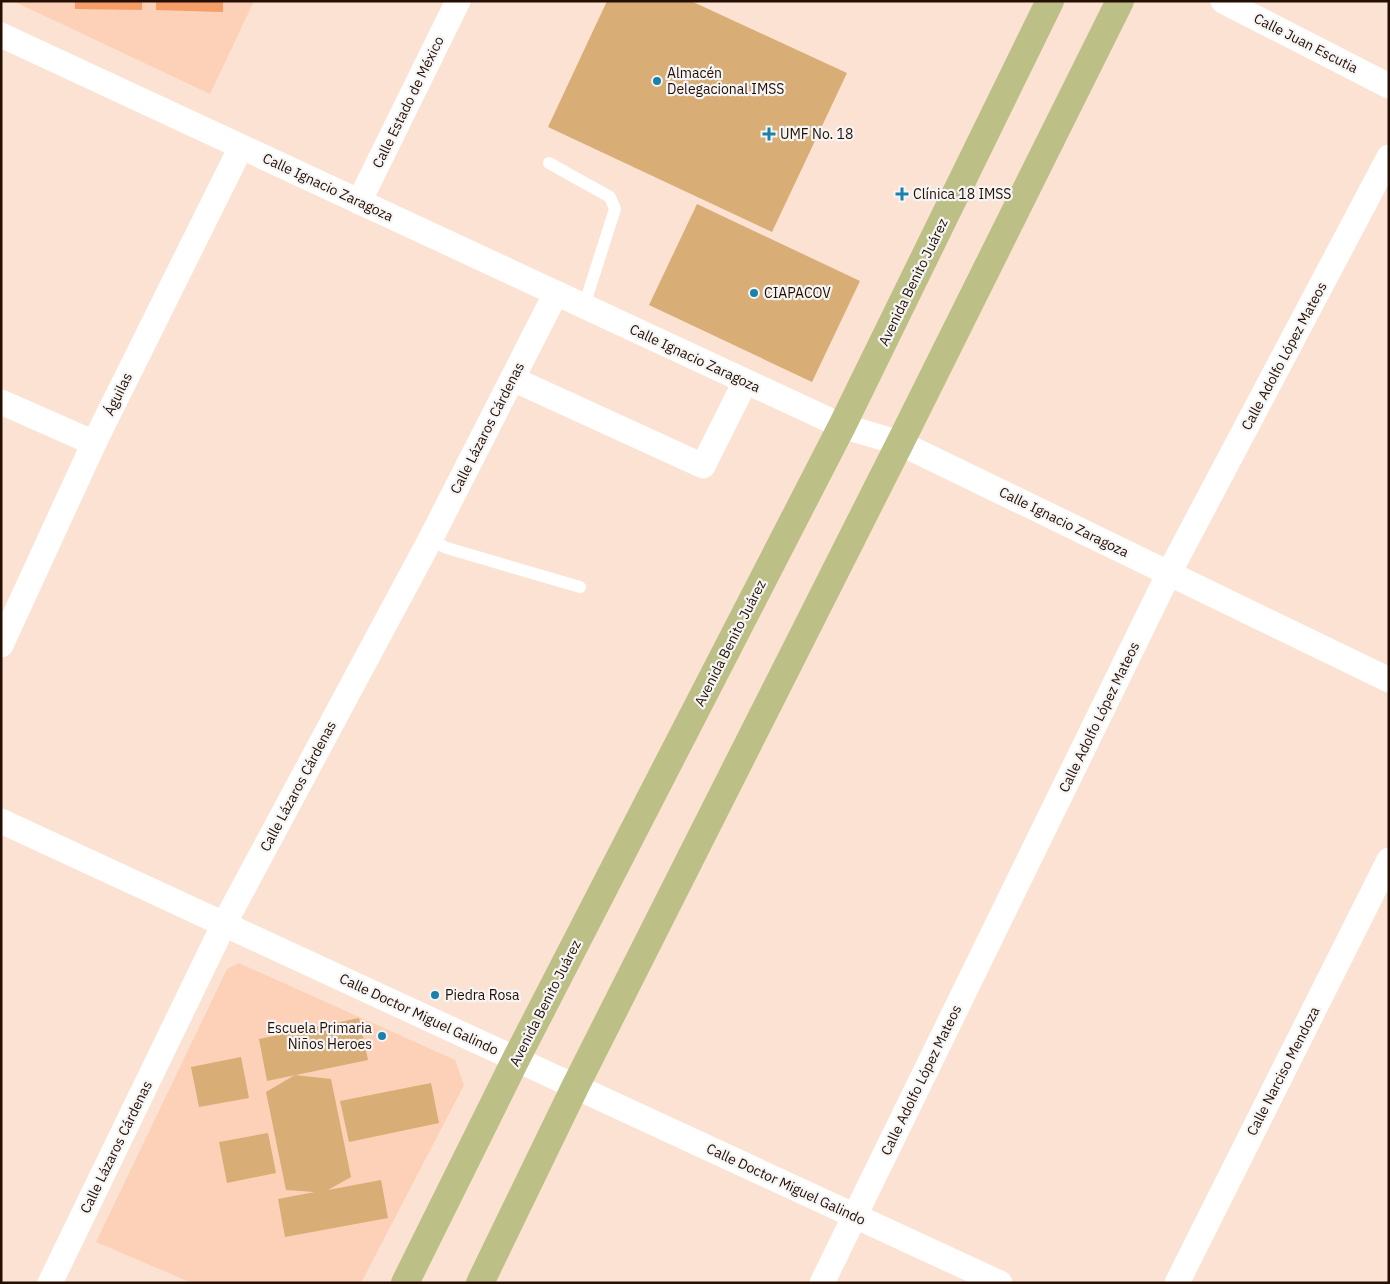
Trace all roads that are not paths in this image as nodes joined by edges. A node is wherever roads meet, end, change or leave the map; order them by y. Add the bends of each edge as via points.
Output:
1 (458, 1) edge
2 (1050, 1) edge
3 (1120, 1) edge
4 (1223, 1) edge
5 (1, 35) edge
6 (1389, 86) edge
7 (241, 146) junction
8 (1389, 157) edge
9 (549, 162) dead end
10 (359, 202) junction
11 (556, 293) junction
12 (584, 306) junction
13 (513, 379) junction
14 (745, 382) junction
15 (1, 402) edge
16 (842, 426) junction
17 (94, 443) junction
18 (900, 443) junction
19 (430, 540) junction
20 (1169, 573) junction
21 (580, 587) dead end
22 (1, 646) edge
23 (1389, 680) edge
24 (1, 822) edge
25 (1389, 860) edge
26 (224, 924) junction
27 (516, 1059) junction
28 (576, 1087) junction
29 (854, 1216) junction
30 (50, 1283) edge
31 (405, 1283) edge
32 (480, 1283) edge
33 (822, 1283) edge
34 (1000, 1283) edge
35 (1177, 1283) edge

1 - 10 street, Calle Estado de México
2 - 16 main road, Avenida Benito Juárez
3 - 18 main road
4 - 6 street, Calle Juan Escutia
5 - 7 street, Calle Ignacio Zaragoza
7 - 10 street, Calle Ignacio Zaragoza
7 - 17 street, Águilas
8 - 20 street, Calle Adolfo López Mateos
9 - 12 lane via 610,197 616,209
10 - 11 street, Calle Ignacio Zaragoza
11 - 12 street, Calle Ignacio Zaragoza
11 - 13 street, Calle Lázaros Cárdenas
12 - 14 street, Calle Ignacio Zaragoza
13 - 14 street via 703,466
13 - 19 street, Calle Lázaros Cárdenas
14 - 16 street, Calle Ignacio Zaragoza
15 - 17 street
16 - 18 street, Calle Ignacio Zaragoza
16 - 27 main road, Avenida Benito Juárez
17 - 22 street, Águilas
18 - 20 street, Calle Ignacio Zaragoza
18 - 28 main road
19 - 21 lane via 447,548
19 - 26 street, Calle Lázaros Cárdenas
20 - 23 street, Calle Ignacio Zaragoza
20 - 29 street, Calle Adolfo López Mateos
24 - 26 street, Calle Doctor Miguel Galindo
25 - 35 street, Calle Narciso Mendoza
26 - 27 street, Calle Doctor Miguel Galindo
26 - 30 street, Calle Lázaros Cárdenas
27 - 28 street, Calle Doctor Miguel Galindo
27 - 31 main road, Avenida Benito Juárez
28 - 29 street, Calle Doctor Miguel Galindo
28 - 32 main road
29 - 33 street, Calle Adolfo López Mateos
29 - 34 street, Calle Doctor Miguel Galindo

